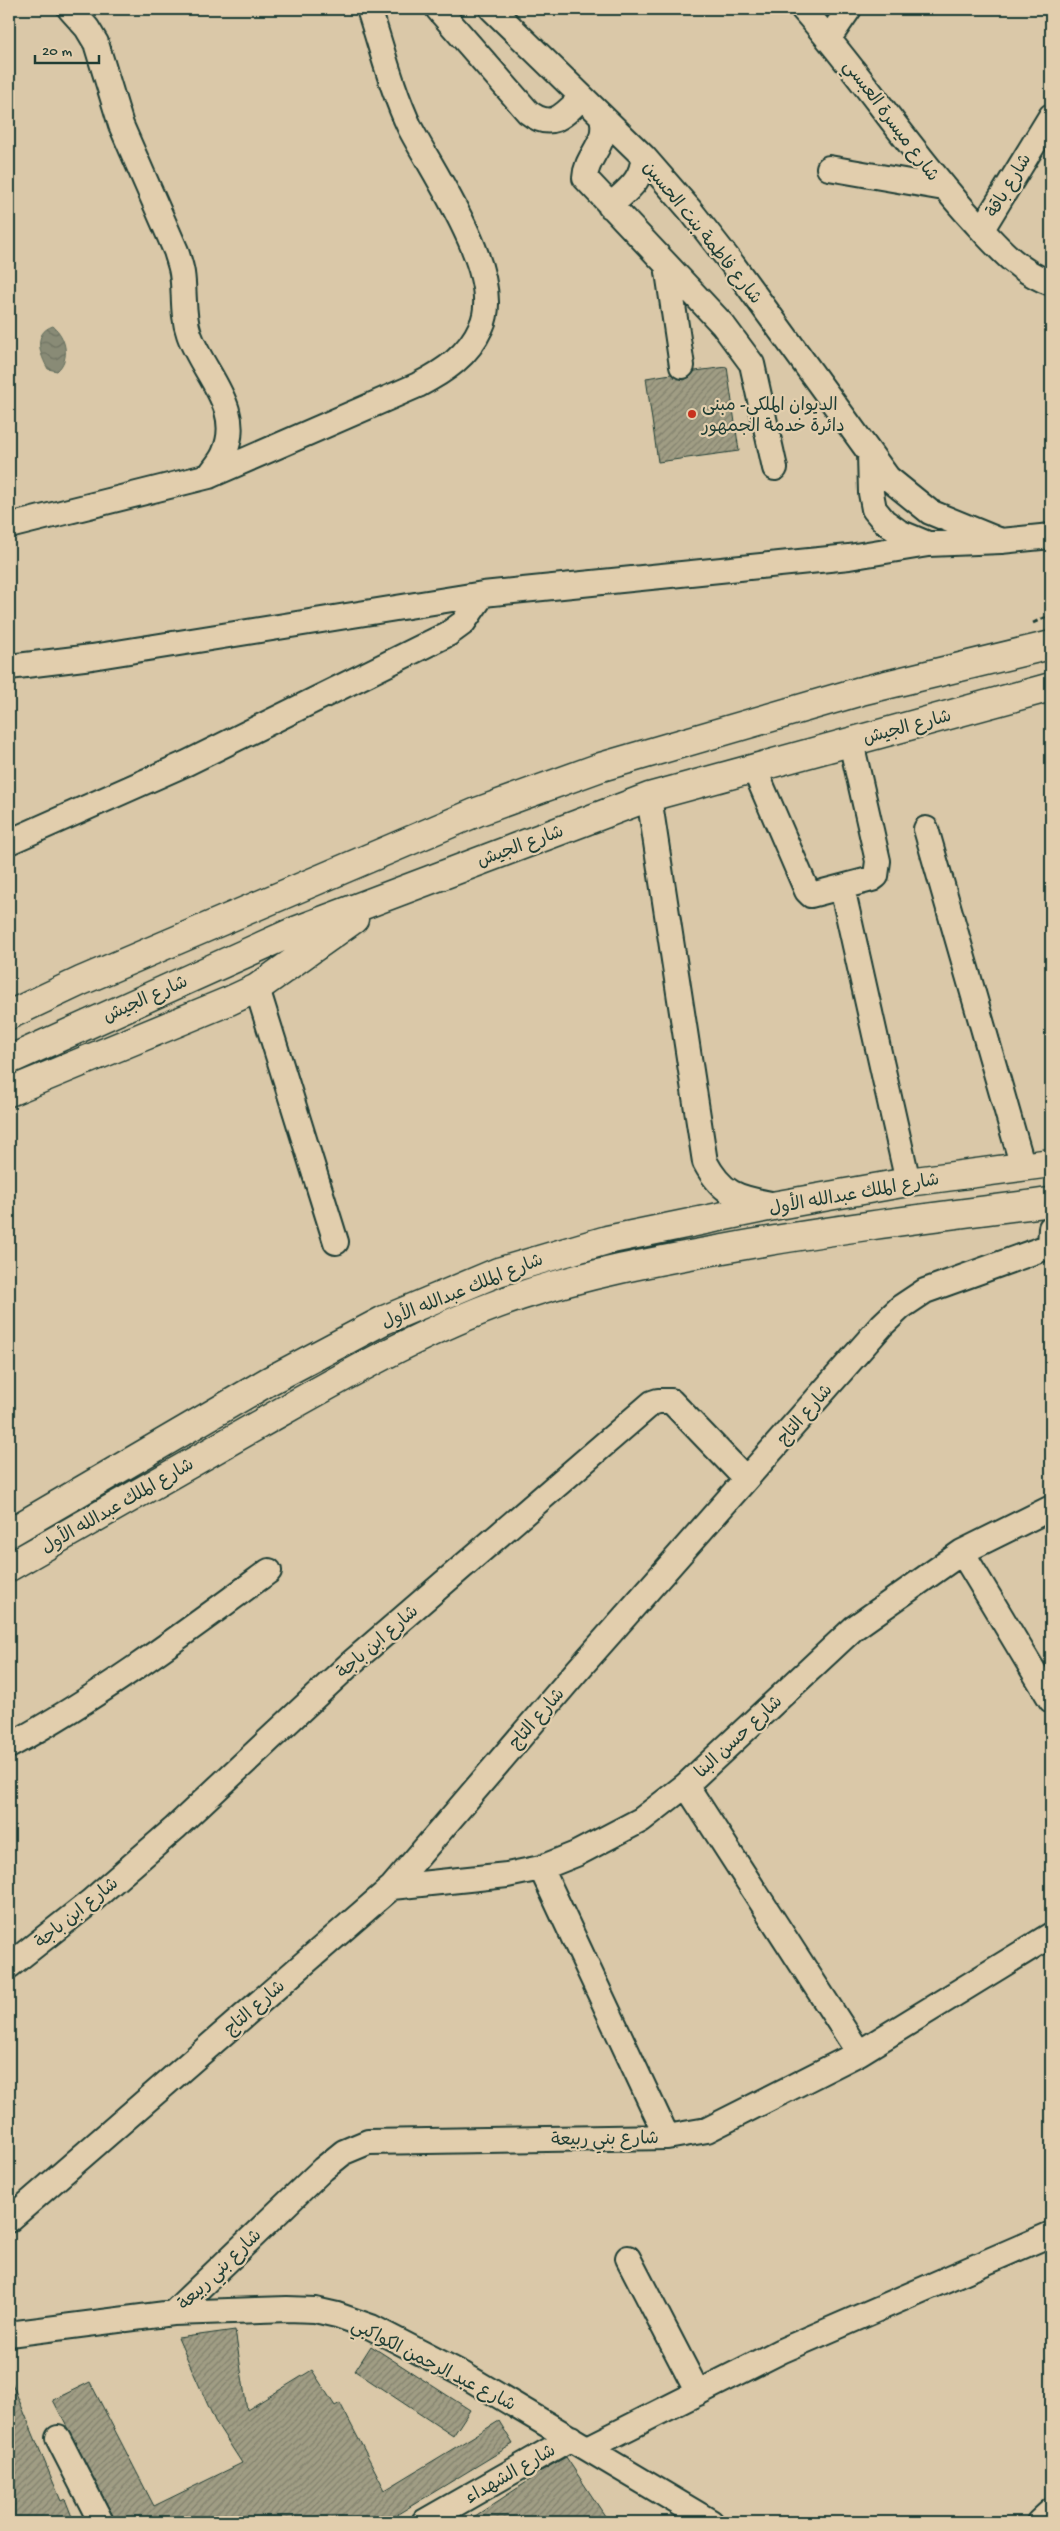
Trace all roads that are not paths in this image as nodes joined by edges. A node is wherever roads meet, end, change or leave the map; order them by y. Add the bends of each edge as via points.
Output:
1 (70, 9) edge
2 (370, 9) edge
3 (438, 9) edge
4 (492, 9) edge
5 (804, 9) edge
6 (849, 9) edge
7 (829, 38) junction
8 (582, 97) junction
9 (1051, 116) edge
10 (602, 117) junction
11 (643, 156) junction
12 (829, 168) dead end
13 (944, 188) junction
14 (610, 206) junction
15 (982, 229) junction
16 (667, 265) junction
17 (1051, 283) edge
18 (682, 366) dead end
19 (870, 454) junction
20 (775, 468) dead end
21 (209, 476) junction
22 (9, 526) edge
23 (1051, 536) edge
24 (1001, 541) junction
25 (928, 544) junction
26 (482, 594) junction
27 (1051, 645) edge
28 (9, 667) edge
29 (1051, 687) edge
30 (850, 742) junction
31 (754, 768) junction
32 (649, 797) junction
33 (926, 829) dead end
34 (9, 842) edge
35 (390, 894) junction
36 (845, 901) dead end
37 (257, 988) junction
38 (9, 1015) edge
39 (9, 1060) edge
40 (9, 1092) edge
41 (1051, 1163) edge
42 (1023, 1167) junction
43 (908, 1182) junction
44 (1051, 1202) edge
45 (778, 1205) junction
46 (1051, 1240) edge
47 (336, 1242) dead end
48 (746, 1479) junction
49 (1051, 1508) edge
50 (9, 1532) edge
51 (962, 1552) junction
52 (9, 1567) edge
53 (270, 1571) dead end
54 (1051, 1700) edge
55 (9, 1746) edge
56 (686, 1785) junction
57 (541, 1868) junction
58 (392, 1887) junction
59 (1051, 1934) edge
60 (9, 1966) edge
61 (859, 2053) junction
62 (667, 2137) junction
63 (9, 2220) edge
64 (1051, 2234) edge
65 (628, 2258) dead end
66 (173, 2314) junction
67 (9, 2334) edge
68 (698, 2394) junction
69 (58, 2438) dead end
70 (579, 2443) junction
71 (1051, 2511) edge
72 (101, 2522) edge
73 (424, 2522) edge
74 (711, 2522) edge
75 (1039, 2522) edge

1 - 21 street via 88,28 96,43 121,125 176,251 182,272 188,332 227,409 228,439 224,454
2 - 21 street via 402,110 461,220 481,272 486,299 482,326 468,350 446,370
3 - 8 street via 537,119 558,119
4 - 8 street, شارع فاطمة بنت الحسين
5 - 7 street, شارع ميسرة العبسي
6 - 7 street
7 - 13 street, شارع ميسرة العبسي
8 - 10 street, شارع فاطمة بنت الحسين
9 - 15 street, شارع باقة
10 - 11 street, شارع فاطمة بنت الحسين
10 - 14 street via 602,139 585,178
11 - 14 street via 637,181
11 - 19 street, شارع فاطمة بنت الحسين via 733,265
12 - 13 street
13 - 15 street, شارع ميسرة العبسي
14 - 16 street
15 - 17 street, شارع ميسرة العبسي via 1014,262
16 - 18 street
16 - 20 street via 723,325 752,364
19 - 24 street, شارع فاطمة بنت الحسين via 888,478 930,512
19 - 25 street, شارع فاطمة بنت الحسين via 874,509 899,532
21 - 22 street
23 - 24 street, شارع فاطمة بنت الحسين
24 - 25 street, شارع فاطمة بنت الحسين
25 - 26 street via 849,557
26 - 28 street via 92,657
26 - 34 street via 463,623 448,634 186,763
27 - 38 main road via 861,690 592,770 477,812 81,981
29 - 30 main road, شارع الجيش
30 - 31 main road, شارع الجيش
30 - 31 street via 878,860 876,876 872,879 811,895 806,891
31 - 32 main road, شارع الجيش
32 - 35 main road, شارع الجيش
32 - 45 street via 705,1162 725,1190 742,1199
33 - 42 street
35 - 37 main road
35 - 39 main road, شارع الجيش via 294,931
36 - 43 street
37 - 40 main road
37 - 47 street
41 - 42 main road, شارع الملك عبدالله الأول
42 - 43 main road, شارع الملك عبدالله الأول
43 - 45 main road, شارع الملك عبدالله الأول
44 - 52 main road, شارع الملك عبدالله الأول via 767,1241 644,1264 520,1296 447,1325 348,1374
45 - 50 main road, شارع الملك عبدالله الأول via 607,1240 498,1272 446,1293 384,1320 269,1381
46 - 48 street, شارع التاج via 925,1291 901,1307
48 - 58 street, شارع التاج
48 - 60 street, شارع ابن باجة via 671,1401 652,1403 351,1663 175,1828 90,1902
49 - 51 street, شارع حسن البنا
51 - 54 street
51 - 56 street, شارع حسن البنا via 854,1628
53 - 55 street via 118,1679
56 - 57 street, شارع حسن البنا via 641,1820 576,1854
56 - 61 street
57 - 58 street, شارع حسن البنا via 507,1875
57 - 62 street
58 - 63 street, شارع التاج
59 - 61 street, شارع بني ربيعة
61 - 62 street, شارع بني ربيعة via 707,2130
62 - 66 street, شارع بني ربيعة via 368,2142 357,2145 323,2169
64 - 68 street via 780,2351
65 - 68 street
66 - 67 street, شارع عبد الرحمن الكواكبي
66 - 70 street, شارع عبد الرحمن الكواكبي via 287,2309 337,2315 371,2327 464,2376
68 - 70 street
69 - 72 street
70 - 73 street, شارع الشهداء
70 - 74 street, شارع عبد الرحمن الكواكبي
71 - 75 street

